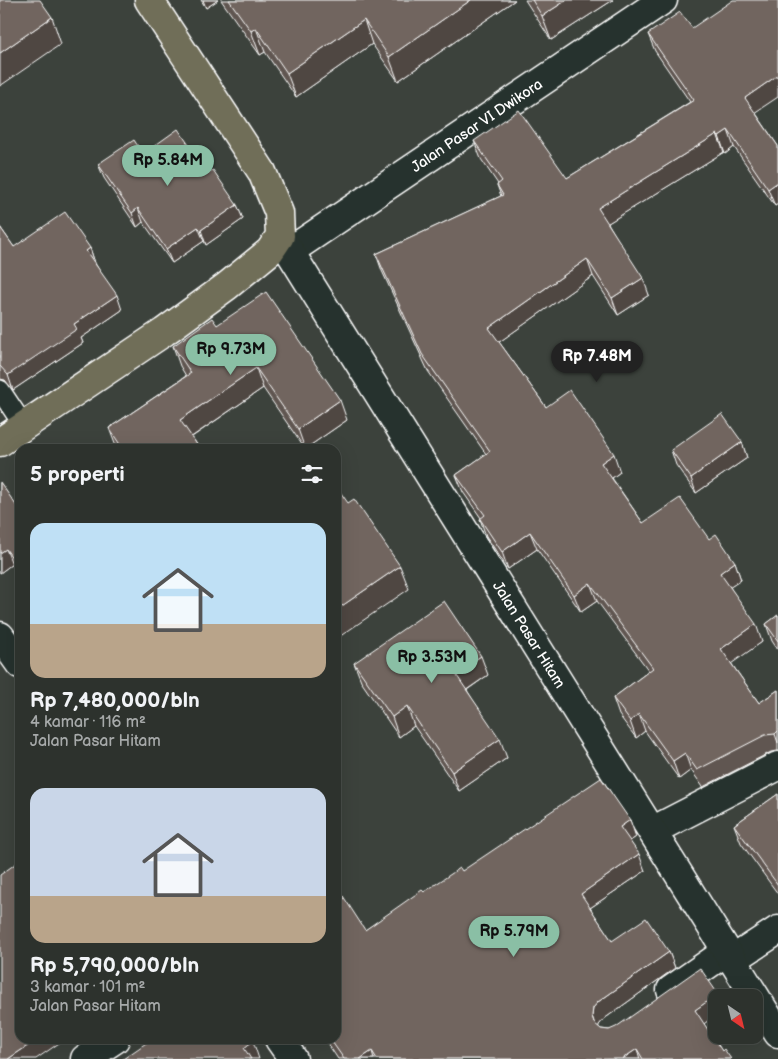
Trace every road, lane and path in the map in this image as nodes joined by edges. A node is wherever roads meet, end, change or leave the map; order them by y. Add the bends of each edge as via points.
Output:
1 (150, 0) edge
2 (663, 0) edge
3 (285, 243) junction
4 (0, 390) edge
5 (24, 426) junction
6 (0, 442) edge
7 (0, 636) edge
8 (15, 657) edge
9 (778, 766) edge
10 (652, 832) junction
11 (778, 930) edge
12 (729, 955) junction
13 (653, 1002) edge
14 (778, 1033) edge
15 (108, 1044) edge
16 (282, 1044) edge
17 (85, 1059) edge
18 (293, 1059) edge

1 - 3 main road, Jalan Pasar Hitam via 262,172 279,213
2 - 3 main road, Jalan Pasar VI Dwikora
3 - 5 main road via 164,332
3 - 10 main road, Jalan Pasar Hitam
4 - 5 lane
5 - 6 main road
7 - 8 main road
9 - 10 main road
10 - 12 main road, Jalan Pasar Hitam
11 - 12 main road
12 - 13 main road
12 - 14 main road, Jalan Pasar Hitam
15 - 17 main road
16 - 18 main road

